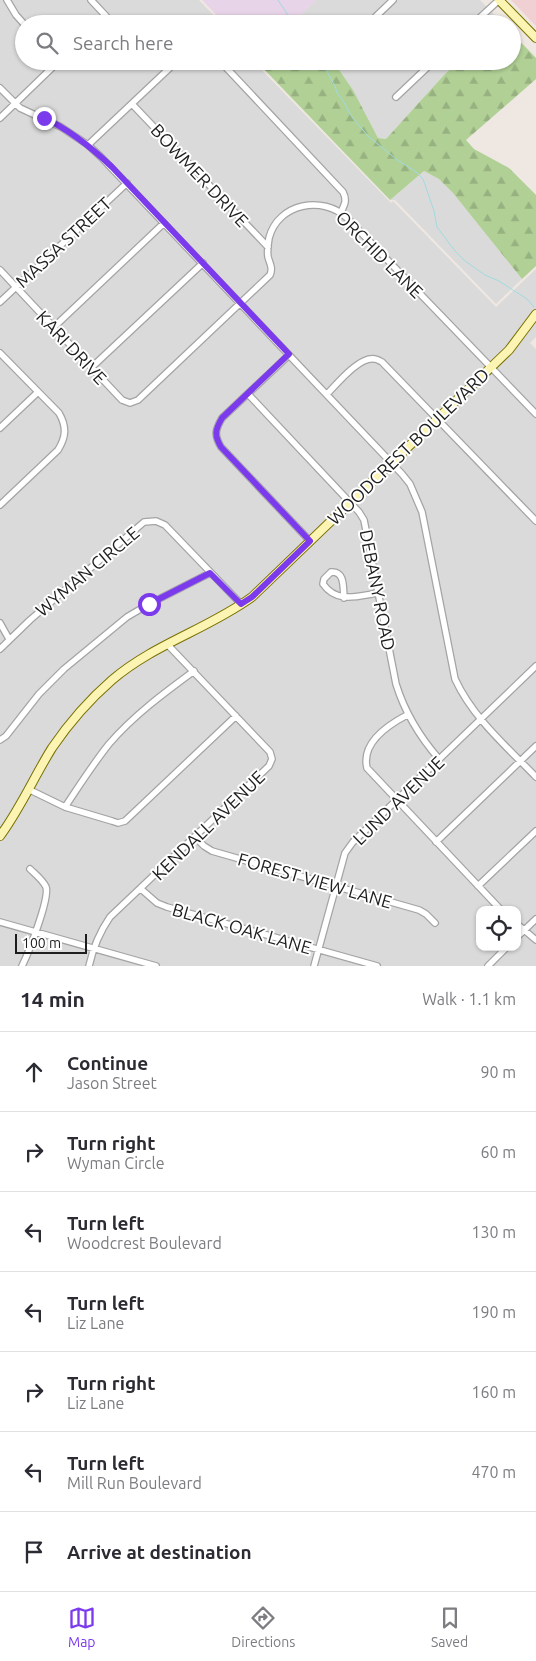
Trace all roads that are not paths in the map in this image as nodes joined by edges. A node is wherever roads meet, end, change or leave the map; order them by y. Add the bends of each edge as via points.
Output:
1 (7, 0) edge
2 (91, 0) edge
3 (393, 0) edge
4 (499, 0) edge
5 (16, 15) edge
6 (105, 15) edge
7 (377, 15) edge
8 (483, 15) edge
9 (514, 15) edge
10 (521, 23) edge
11 (536, 38) edge
12 (50, 70) edge
13 (168, 70) edge
14 (228, 70) edge
15 (424, 70) edge
16 (0, 88) edge
17 (396, 97) dead end
18 (16, 103) junction
19 (132, 104) junction
20 (0, 118) edge
21 (88, 146) junction
22 (127, 183) junction
23 (341, 212) junction
24 (164, 222) junction
25 (268, 247) junction
26 (203, 263) junction
27 (0, 270) edge
28 (16, 287) junction
29 (0, 302) edge
30 (240, 303) junction
31 (536, 314) edge
32 (54, 327) junction
33 (0, 352) edge
34 (289, 354) junction
35 (92, 367) junction
36 (490, 367) junction
37 (38, 392) junction
38 (248, 394) junction
39 (327, 394) junction
40 (130, 403) joint
41 (536, 414) edge
42 (437, 418) junction
43 (0, 428) edge
44 (392, 462) junction
45 (350, 502) junction
46 (0, 505) edge
47 (536, 521) edge
48 (310, 541) junction
49 (210, 573) junction
50 (378, 592) junction
51 (344, 598) junction
52 (241, 604) junction
53 (0, 623) edge
54 (9, 639) junction
55 (168, 644) junction
56 (0, 649) edge
57 (536, 666) edge
58 (194, 671) junction
59 (407, 715) junction
60 (236, 716) junction
61 (481, 719) junction
62 (0, 740) edge
63 (536, 746) edge
64 (439, 759) junction
65 (520, 761) junction
66 (536, 777) edge
67 (28, 789) junction
68 (396, 800) junction
69 (64, 807) junction
70 (536, 831) edge
71 (0, 836) edge
72 (195, 837) junction
73 (436, 842) junction
74 (30, 869) dead end
75 (336, 886) junction
76 (478, 886) junction
77 (141, 889) junction
78 (497, 906) edge
79 (536, 918) edge
80 (0, 922) edge
81 (435, 924) dead end
82 (521, 927) edge
83 (524, 930) junction
84 (36, 932) junction
85 (521, 933) edge
86 (536, 940) edge
87 (93, 948) junction
88 (318, 949) junction
89 (503, 951) edge
90 (22, 966) edge
91 (89, 966) edge
92 (156, 966) edge
93 (314, 966) edge
94 (377, 966) edge
95 (488, 966) edge

1 - 5 street
2 - 6 street
3 - 7 street
4 - 8 street
4 - 9 street
10 - 11 street
12 - 18 street
13 - 19 street
14 - 23 street via 343,192 346,197
15 - 17 street
16 - 18 street
18 - 20 street
18 - 21 street
19 - 21 street
19 - 25 street, BOWMER DRIVE
21 - 22 street
22 - 24 street
22 - 28 street, MASSA STREET
23 - 25 street, ORCHID LANE via 314,204 289,211 273,228
23 - 36 street, ORCHID LANE
24 - 26 street
24 - 32 street
25 - 30 street, ORCHID LANE via 272,271
26 - 30 street
26 - 35 street
27 - 28 street, KARI DRIVE
28 - 29 street, MASSA STREET
28 - 32 street, KARI DRIVE
30 - 34 street
30 - 40 street, ORCHID LANE via 138,400
31 - 36 street, WOODCREST BOULEVARD via 516,341
32 - 35 street, KARI DRIVE
33 - 37 street
34 - 38 street
34 - 39 street
35 - 40 street, KARI DRIVE via 122,400
36 - 41 street, ORCHID LANE
36 - 42 street, WOODCREST BOULEVARD
37 - 43 street
37 - 46 street via 63,420 64,441
38 - 45 street, DEBANY ROAD
38 - 48 street via 222,418 216,440
39 - 42 street via 358,363 374,358 389,368
39 - 44 street
42 - 44 street, WOODCREST BOULEVARD
42 - 47 street
44 - 45 street, WOODCREST BOULEVARD
44 - 61 street via 410,484 422,512 455,679
45 - 48 street, WOODCREST BOULEVARD
45 - 50 street, DEBANY ROAD via 364,520
48 - 52 street, WOODCREST BOULEVARD
49 - 52 street, WYMAN CIRCLE
49 - 54 street, WYMAN CIRCLE via 165,525 156,521 144,522
49 - 62 street via 127,617 64,669
50 - 51 street
50 - 59 street, DEBANY ROAD via 396,684
51 - 51 street via 336,596 323,584 331,572 340,574
52 - 55 street, WOODCREST BOULEVARD via 214,622
53 - 54 street
54 - 56 street, WYMAN CIRCLE
55 - 58 street, KENDALL AVENUE
55 - 67 street, WOODCREST BOULEVARD via 119,675 80,712
57 - 61 street, LUND AVENUE
58 - 60 street, KENDALL AVENUE
58 - 69 street via 132,721 110,744
59 - 64 street, DEBANY ROAD
59 - 68 street via 390,725 371,743 365,760 367,768
60 - 69 street via 125,821 118,822
60 - 72 street, KENDALL AVENUE via 270,752 272,759 269,766
61 - 64 street, LUND AVENUE
61 - 65 street
63 - 65 street
64 - 68 street, LUND AVENUE
65 - 66 street
65 - 73 street
67 - 69 street
67 - 71 street, WOODCREST BOULEVARD
68 - 73 street
68 - 75 street, LUND AVENUE via 345,853
70 - 76 street
72 - 75 street, FOREST VIEW LANE via 212,851
72 - 77 street, KENDALL AVENUE
73 - 76 street
74 - 84 street via 43,882 47,893
75 - 81 street, FOREST VIEW LANE via 419,910
75 - 88 street, LUND AVENUE
76 - 78 street
77 - 87 street, KENDALL AVENUE via 110,917
77 - 88 street, BLACK OAK LANE via 157,903
79 - 83 street
80 - 84 street
82 - 83 street
83 - 85 street
83 - 86 street
84 - 87 street
84 - 90 street
87 - 91 street, KENDALL AVENUE
87 - 92 street
88 - 93 street, LUND AVENUE
88 - 94 street, BLACK OAK LANE
89 - 95 street

